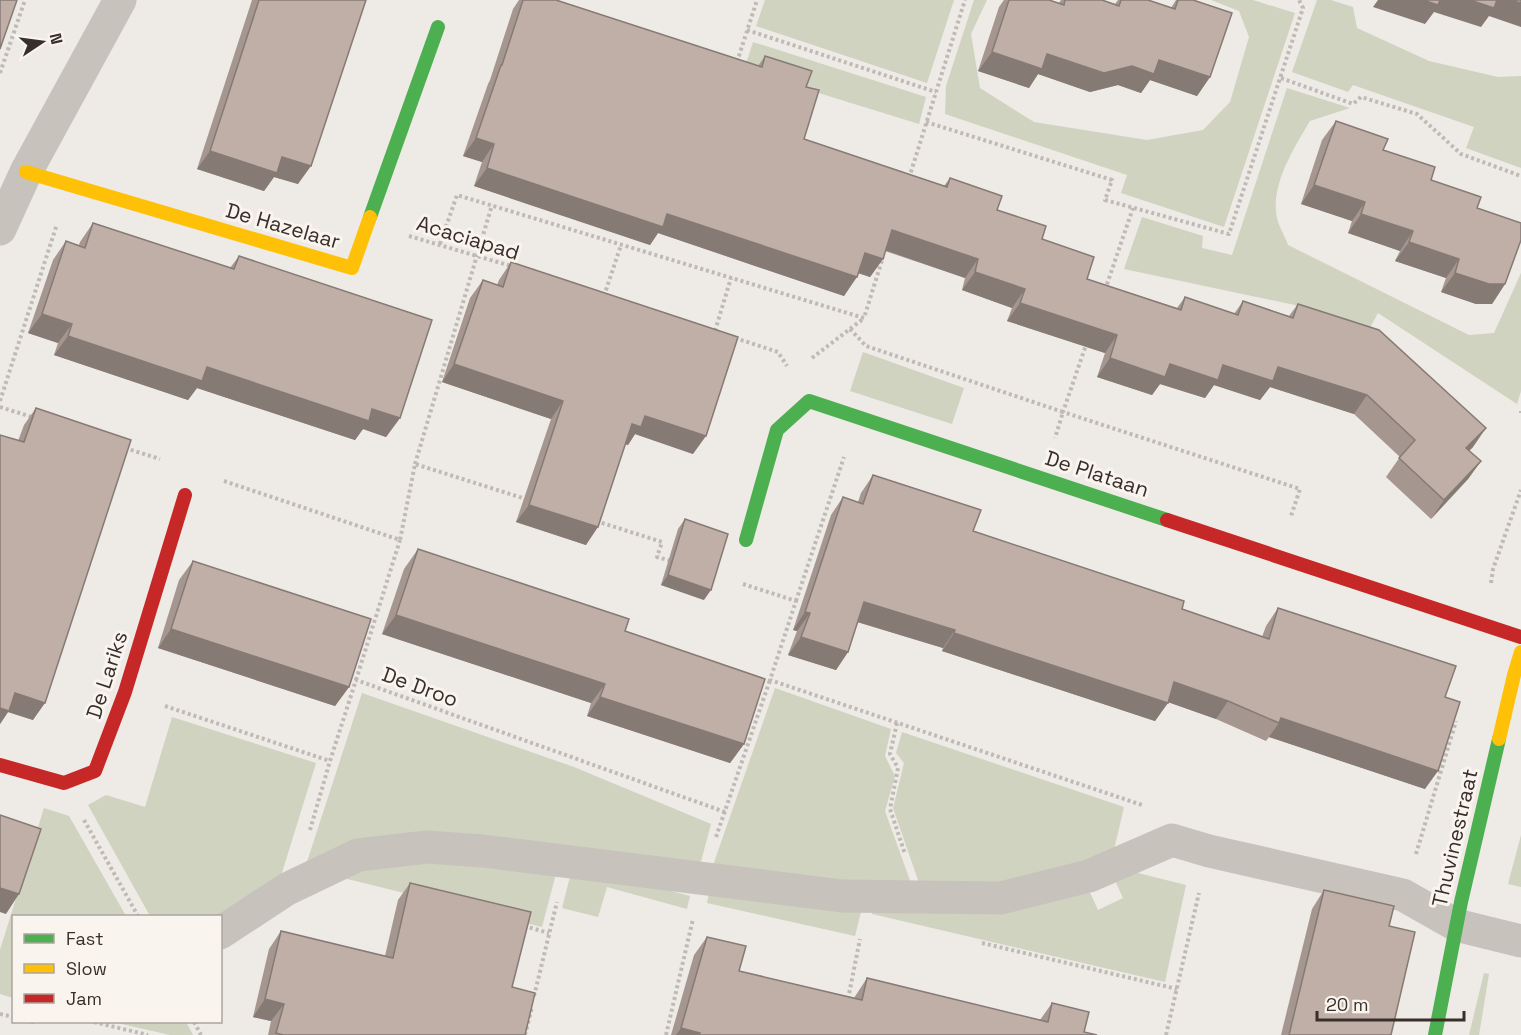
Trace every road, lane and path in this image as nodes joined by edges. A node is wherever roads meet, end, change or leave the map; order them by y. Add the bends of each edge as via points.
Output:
1 (25, 0) edge
2 (120, 0) edge
3 (757, 0) edge
4 (965, 0) edge
5 (1299, 0) edge
6 (438, 27) dead end
7 (747, 30) junction
8 (735, 70) edge
9 (0, 73) edge
10 (1281, 78) junction
11 (936, 92) junction
12 (926, 122) junction
13 (26, 172) junction
14 (1521, 176) edge
15 (908, 179) edge
16 (69, 185) junction
17 (492, 205) junction
18 (1133, 208) junction
19 (368, 224) junction
20 (0, 229) edge
21 (440, 244) junction
22 (621, 245) junction
23 (887, 246) edge
24 (478, 255) junction
25 (514, 267) edge
26 (731, 278) junction
27 (1104, 294) edge
28 (615, 299) edge
29 (864, 318) junction
30 (704, 328) edge
31 (850, 328) junction
32 (726, 335) edge
33 (1089, 337) edge
34 (791, 374) junction
35 (0, 401) edge
36 (809, 402) junction
37 (0, 407) edge
38 (1063, 412) junction
39 (858, 417) junction
40 (34, 418) edge
41 (125, 448) edge
42 (170, 463) dead end
43 (415, 464) junction
44 (214, 477) dead end
45 (1043, 479) junction
46 (185, 495) dead end
47 (538, 503) edge
48 (594, 521) edge
49 (400, 540) junction
50 (746, 540) dead end
51 (1278, 557) junction
52 (679, 564) edge
53 (743, 584) dead end
54 (796, 602) junction
55 (1521, 637) edge
56 (1521, 652) edge
57 (356, 680) junction
58 (771, 680) junction
59 (125, 692) junction
60 (897, 723) junction
61 (330, 761) junction
62 (0, 765) edge
63 (64, 783) junction
64 (1173, 840) junction
65 (1209, 851) junction
66 (566, 861) junction
67 (293, 886) junction
68 (870, 896) junction
69 (919, 897) junction
70 (137, 915) edge
71 (516, 924) edge
72 (1456, 926) junction
73 (222, 932) edge
74 (549, 933) junction
75 (1521, 941) edge
76 (981, 943) dead end
77 (1177, 988) junction
78 (847, 1002) edge
79 (98, 1023) edge
80 (148, 1035) edge
81 (525, 1035) edge
82 (1166, 1035) edge
83 (1435, 1035) edge

1 - 9 path
2 - 13 street
3 - 7 path
4 - 11 path
5 - 10 path via 1304,8
6 - 19 street, De Hazelaar
7 - 8 path
7 - 11 path
10 - 14 path via 1353,104 1361,97 1417,114 1461,154
10 - 18 path via 1229,234
11 - 12 path
12 - 15 path
12 - 18 path via 1113,180 1105,200
13 - 16 street, De Hazelaar
13 - 20 street
16 - 19 street, De Hazelaar via 352,268
16 - 35 path
17 - 21 path via 457,195
17 - 22 path
17 - 24 path
18 - 27 path
19 - 21 path, Acaciapad
21 - 24 path, Acaciapad
22 - 26 path
22 - 28 path via 604,296
23 - 29 path
24 - 25 path, Acaciapad
24 - 43 path
26 - 29 path
26 - 30 path via 715,331
29 - 31 path
31 - 34 path
31 - 38 path via 866,346
32 - 34 path via 778,352
33 - 38 path
34 - 36 path
36 - 39 street, De Plataan
36 - 50 street via 777,430
37 - 40 path
38 - 45 path
38 - 51 path via 1300,489
39 - 45 street, De Plataan
39 - 54 path
41 - 42 path
43 - 47 path
43 - 49 path
44 - 49 path
45 - 51 street, De Plataan
46 - 59 street, De Lariks
48 - 52 path via 662,542 657,557
49 - 57 path
51 - 55 street, De Plataan
53 - 54 path
54 - 58 path
56 - 72 street, Thuvinestraat
57 - 58 path, De Droo via 725,812
57 - 61 path, De Droo
58 - 60 path
59 - 61 path
59 - 63 street, De Lariks via 95,771
60 - 64 path via 1163,812
60 - 69 path via 890,754 898,768 890,809
61 - 67 path, De Droo
62 - 63 street
63 - 70 path
64 - 65 street
64 - 69 street via 1089,876 1001,898
65 - 72 street via 1403,895
65 - 77 path
66 - 67 street via 427,847 358,855
66 - 68 street via 842,896
66 - 74 path
67 - 73 street
68 - 69 street
68 - 78 path
71 - 74 path
72 - 75 street
72 - 83 street, Thuvinestraat
74 - 81 path
76 - 77 path
77 - 82 path
79 - 80 path

